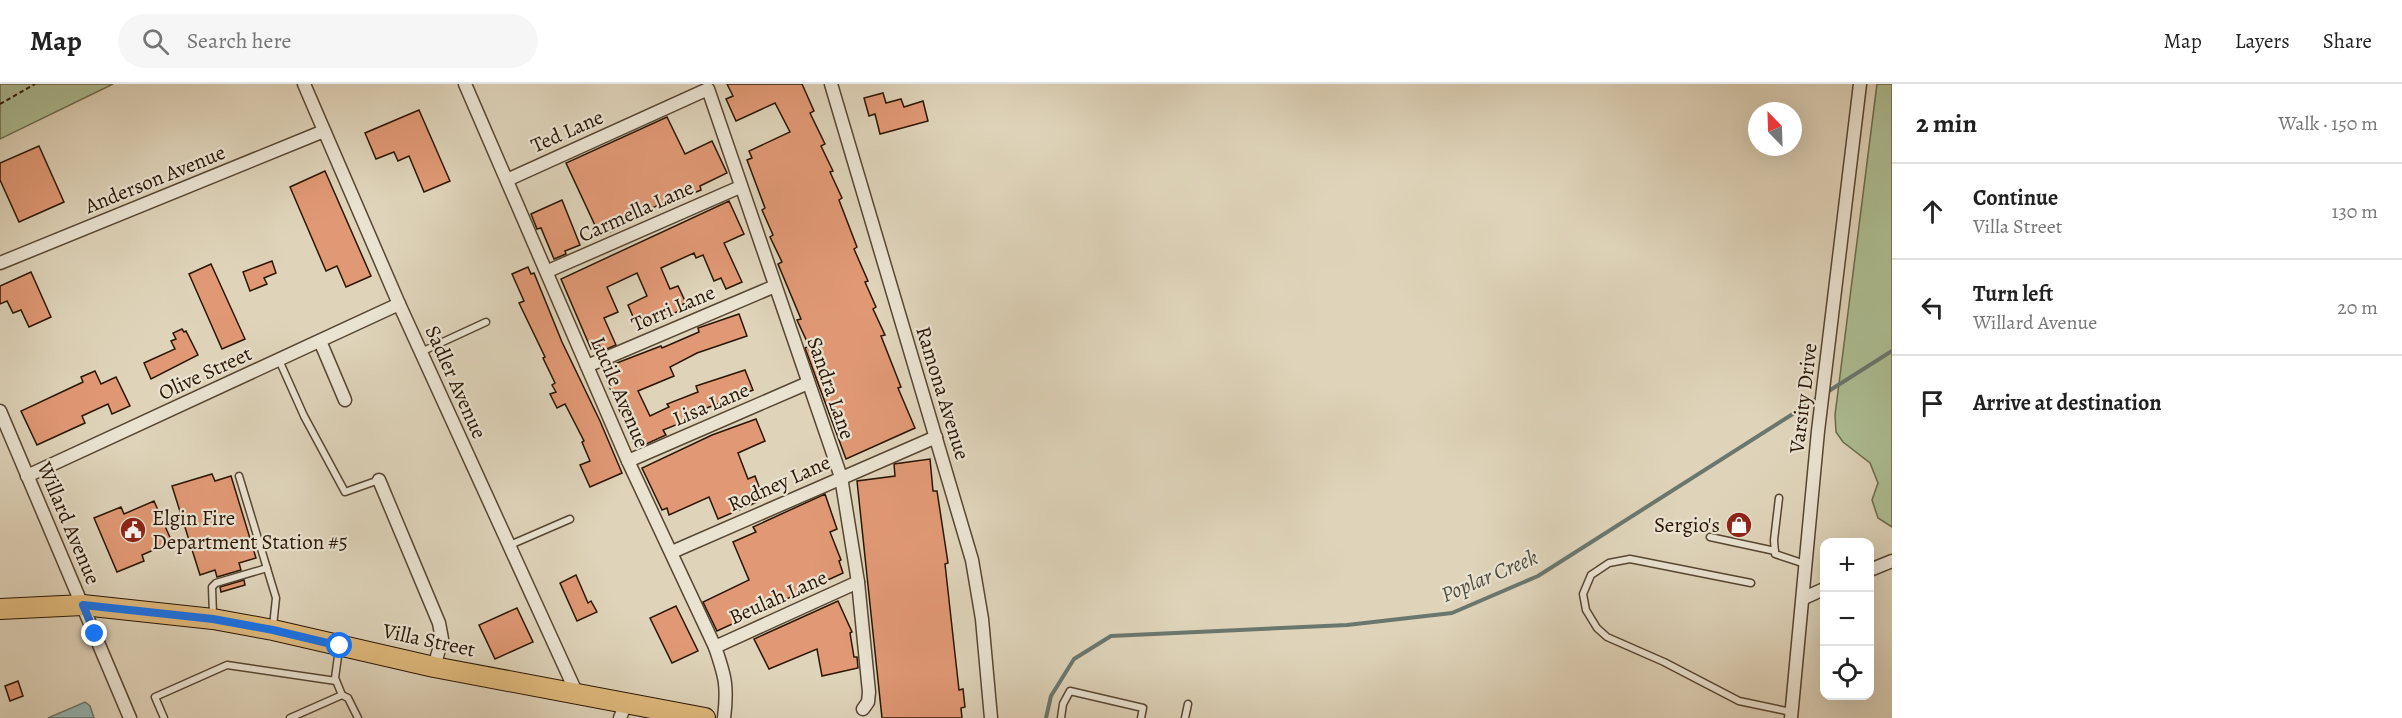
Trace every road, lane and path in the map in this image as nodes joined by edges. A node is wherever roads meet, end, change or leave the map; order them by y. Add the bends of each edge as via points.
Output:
1 (35, 84) edge
2 (304, 84) edge
3 (465, 84) edge
4 (831, 84) edge
5 (1860, 84) edge
6 (708, 89) joint
7 (0, 104) edge
8 (324, 131) junction
9 (507, 180) junction
10 (740, 187) junction
11 (0, 263) edge
12 (548, 271) junction
13 (775, 286) junction
14 (399, 304) junction
15 (486, 322) dead end
16 (320, 341) junction
17 (421, 352) junction
18 (279, 360) junction
19 (587, 366) junction
20 (808, 383) junction
21 (345, 400) dead end
22 (0, 411) edge
23 (936, 437) junction
24 (628, 461) junction
25 (27, 476) junction
26 (239, 476) dead end
27 (841, 477) junction
28 (380, 480) joint
29 (1779, 498) dead end
30 (570, 519) dead end
31 (1710, 537) dead end
32 (509, 546) junction
33 (1775, 551) junction
34 (672, 552) junction
35 (1892, 561) edge
36 (1805, 564) junction
37 (267, 568) junction
38 (1874, 568) edge
39 (858, 582) junction
40 (1751, 583) dead end
41 (1820, 591) edge
42 (1804, 598) junction
43 (83, 605) junction
44 (0, 609) edge
45 (213, 619) junction
46 (273, 630) junction
47 (340, 646) junction
48 (715, 647) junction
49 (434, 667) junction
50 (336, 681) junction
51 (577, 694) junction
52 (345, 697) junction
53 (1188, 704) dead end
54 (623, 710) edge
55 (863, 710) dead end
56 (1791, 715) edge
57 (130, 718) edge
58 (164, 718) edge
59 (290, 718) edge
60 (358, 718) edge
61 (705, 718) edge
62 (724, 718) edge
63 (991, 718) edge
64 (1060, 718) edge
65 (1141, 718) edge
66 (1185, 718) edge

1 - 7 path
2 - 8 street, Sadler Avenue
3 - 9 street, Lucile Avenue
4 - 23 street, Ramona Avenue
5 - 36 street, Varsity Drive
6 - 9 street, Ted Lane
6 - 10 street, Sandra Lane
8 - 11 street, Anderson Avenue
8 - 14 street, Sadler Avenue
9 - 12 street, Lucile Avenue
10 - 12 street, Carmella Lane
10 - 13 street, Sandra Lane
12 - 19 street, Lucile Avenue
13 - 19 street, Torri Lane
13 - 20 street, Sandra Lane
14 - 16 street, Olive Street
14 - 17 street, Sadler Avenue
15 - 17 lane
16 - 18 street, Olive Street
16 - 21 street
17 - 32 street, Sadler Avenue
18 - 25 street, Olive Street
18 - 28 lane via 345,492
19 - 24 street, Lucile Avenue
20 - 24 street, Lisa Lane
20 - 27 street, Sandra Lane
22 - 25 street, Willard Avenue
23 - 27 street, Rodney Lane
23 - 63 street, Ramona Avenue via 972,560
24 - 34 street, Lucile Avenue
25 - 43 street, Willard Avenue
26 - 37 lane
27 - 34 street, Rodney Lane
27 - 39 street, Sandra Lane
28 - 49 street via 439,623 442,639
29 - 33 lane
30 - 32 lane
31 - 33 lane
32 - 51 street, Sadler Avenue
33 - 36 lane
34 - 48 street, Lucile Avenue
35 - 38 street
36 - 42 street, Varsity Drive
37 - 45 lane via 216,583 212,587
37 - 46 lane via 276,598
39 - 48 street, Beulah Lane
39 - 55 street, Sandra Lane via 869,692
40 - 56 lane via 1630,559 1610,563 1591,575 1583,594 1586,610 1607,637 1739,701
41 - 42 street
42 - 56 street, Varsity Drive
43 - 44 main road, Villa Street
43 - 45 main road, Villa Street
43 - 57 street, Willard Avenue
45 - 46 main road, Villa Street
46 - 47 main road, Villa Street
47 - 49 main road, Villa Street
47 - 50 lane
48 - 62 street, Lucile Avenue via 728,692
49 - 51 main road, Villa Street
50 - 52 lane
50 - 58 lane via 227,665 155,697
51 - 54 main road, Villa Street
52 - 59 lane
52 - 60 lane
53 - 66 lane
54 - 61 main road, Villa Street
64 - 65 lane via 1070,691 1143,708

